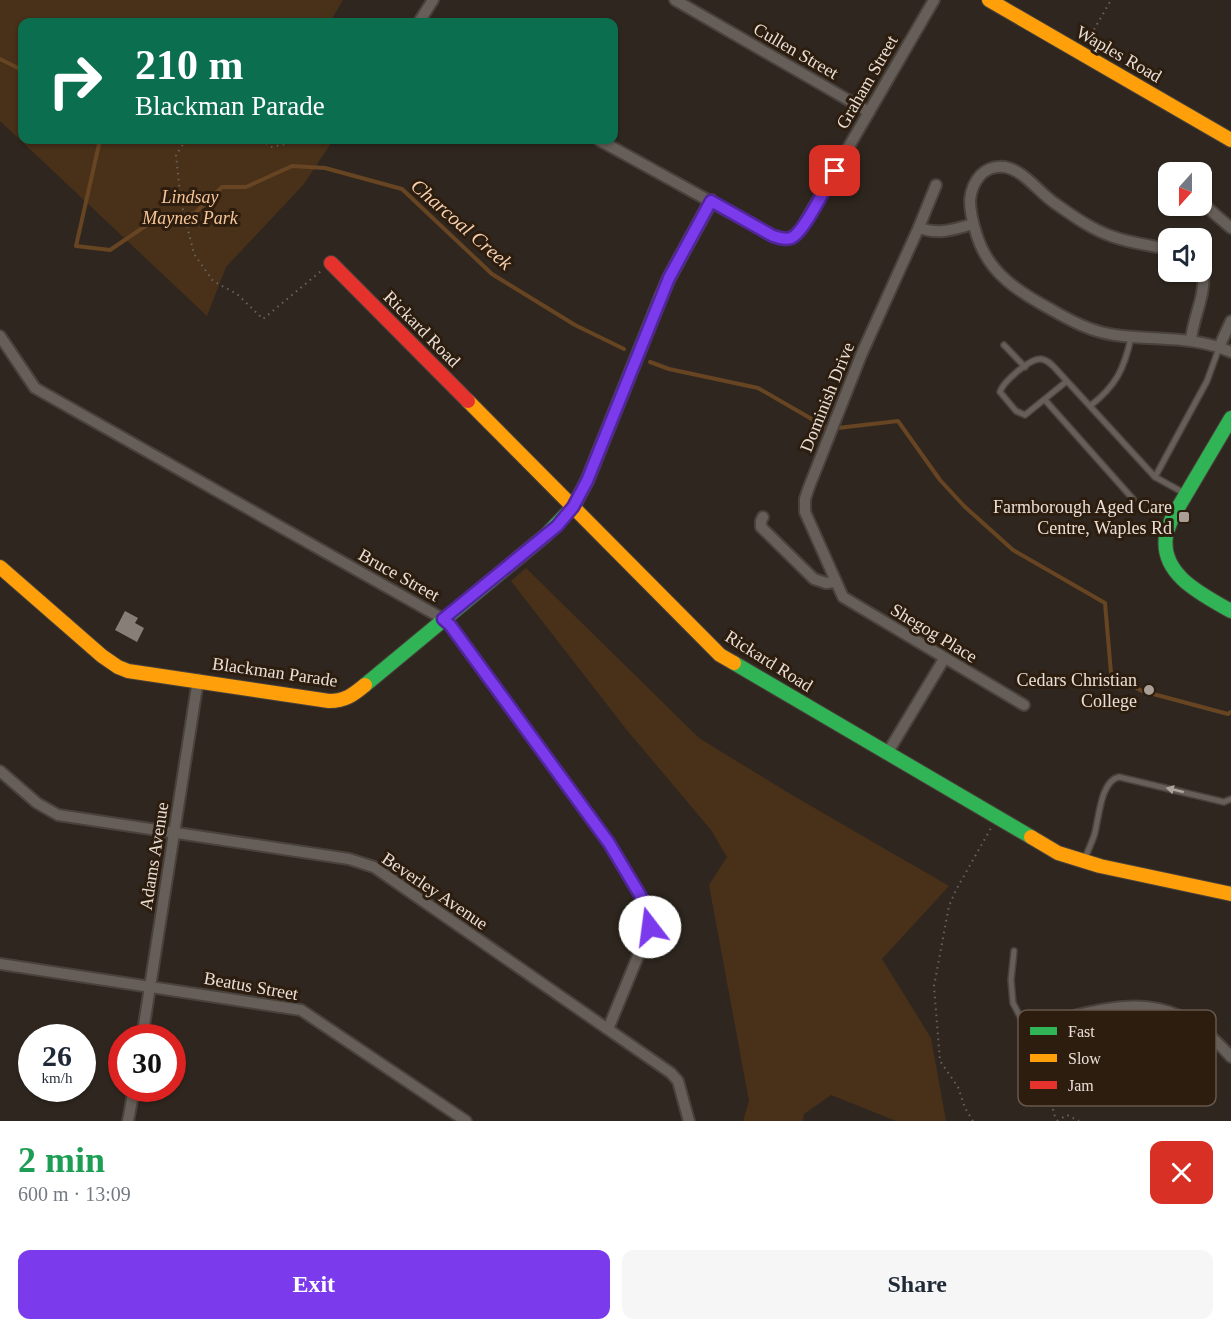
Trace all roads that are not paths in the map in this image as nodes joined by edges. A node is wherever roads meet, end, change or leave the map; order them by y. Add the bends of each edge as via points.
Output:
1 (433, 0) edge
2 (675, 0) edge
3 (934, 0) edge
4 (990, 0) edge
5 (422, 18) edge
6 (869, 112) junction
7 (1231, 140) edge
8 (606, 144) edge
9 (936, 185) dead end
10 (711, 201) junction
11 (1212, 212) edge
12 (973, 224) junction
13 (919, 227) junction
14 (1231, 228) edge
15 (1158, 247) edge
16 (331, 263) road end
17 (1203, 282) edge
18 (1231, 321) edge
19 (0, 336) edge
20 (1131, 337) junction
21 (1191, 339) junction
22 (1004, 345) dead end
23 (1219, 347) junction
24 (1231, 352) edge
25 (1024, 367) junction
26 (1066, 381) junction
27 (1045, 400) junction
28 (1090, 406) junction
29 (1231, 418) edge
30 (1155, 477) junction
31 (1185, 494) junction
32 (1133, 499) dead end
33 (573, 507) junction
34 (763, 516) dead end
35 (0, 567) edge
36 (836, 582) junction
37 (1231, 611) edge
38 (443, 619) junction
39 (944, 659) junction
40 (198, 680) junction
41 (1024, 705) dead end
42 (888, 753) junction
43 (0, 771) edge
44 (1231, 799) edge
45 (174, 834) junction
46 (1083, 862) junction
47 (1231, 894) edge
48 (1014, 951) dead end
49 (0, 964) edge
50 (150, 987) junction
51 (1102, 1010) edge
52 (1166, 1010) edge
53 (1018, 1013) edge
54 (144, 1024) edge
55 (608, 1029) junction
56 (1216, 1042) edge
57 (1231, 1057) edge
58 (132, 1102) edge
59 (128, 1121) edge
60 (466, 1121) edge
61 (689, 1121) edge

1 - 5 street
2 - 6 street, Cullen Street
3 - 6 street, Graham Street
4 - 7 street, Waples Road
6 - 10 street, Graham Street via 801,229 790,239 773,236
8 - 10 street, Graham Street
9 - 13 street, Dominish Drive
10 - 33 street, Blackman Parade via 669,278
11 - 14 street
12 - 13 street via 944,231
12 - 15 street via 970,205 974,183 984,171 1007,168 1023,175 1054,204 1098,231
12 - 20 street via 993,268 1015,289 1080,325
13 - 36 street, Dominish Drive via 840,406 804,505
16 - 33 street, Rickard Road
17 - 21 street
18 - 23 street
19 - 38 street, Bruce Street via 35,388
20 - 21 street
20 - 28 lane via 1113,385
21 - 23 street
22 - 25 lane
23 - 24 street
23 - 30 lane via 1208,381
25 - 26 lane via 1035,360 1045,360
25 - 27 lane via 1004,385 1002,394 1022,415
26 - 27 lane
26 - 28 lane
27 - 32 lane
28 - 30 lane
29 - 31 street
30 - 31 lane
31 - 37 street via 1166,533 1173,570 1186,584
33 - 38 street, Blackman Parade via 552,530
33 - 42 street, Rickard Road via 720,656
34 - 36 street via 761,527 814,579
35 - 40 street, Blackman Parade via 118,667
36 - 39 street, Shegog Place via 843,597
38 - 40 street, Blackman Parade via 350,697 340,701
38 - 55 street, Bruce Street via 609,843 646,905 650,927
39 - 41 street, Shegog Place
39 - 42 street
40 - 45 street, Adams Avenue
42 - 46 street, Rickard Road via 1048,848
43 - 45 street, Beverley Avenue via 37,803 58,815
44 -> 46 lane via 1224,802 1113,778 1106,788
45 - 50 street, Adams Avenue
45 - 55 street, Beverley Avenue via 374,867
46 - 47 street, Rickard Road
48 - 53 lane via 1011,980
49 - 50 street, Beatus Street
50 - 54 street, Adams Avenue
50 - 60 street, Beatus Street via 300,1010
51 - 52 street via 1119,1006
55 - 61 street, Beverley Avenue via 671,1074 678,1082
56 - 57 street
58 - 59 street

